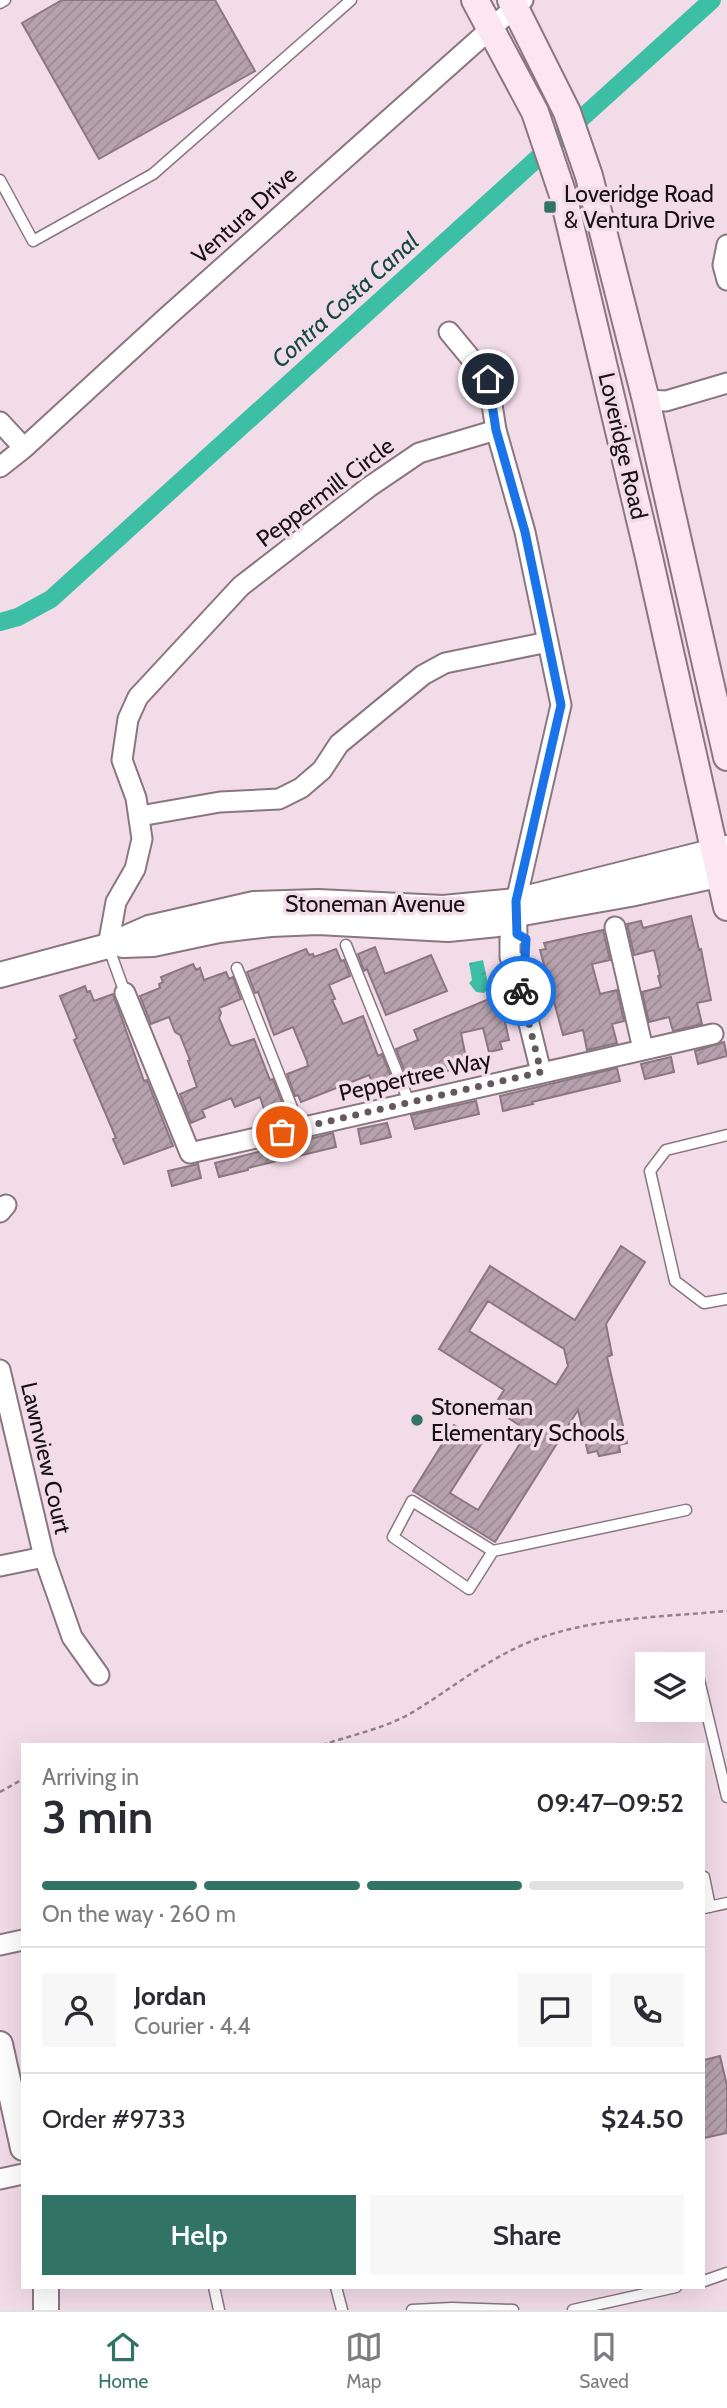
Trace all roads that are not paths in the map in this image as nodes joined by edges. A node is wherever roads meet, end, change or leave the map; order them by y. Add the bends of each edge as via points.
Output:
1 (5, 0) edge
2 (352, 0) edge
3 (475, 0) edge
4 (516, 2) edge
5 (0, 3) edge
6 (491, 28) junction
7 (0, 180) edge
8 (727, 245) edge
9 (727, 280) edge
10 (449, 332) dead end
11 (727, 383) edge
12 (646, 400) junction
13 (0, 422) edge
14 (496, 430) junction
15 (24, 448) junction
16 (0, 467) edge
17 (548, 642) junction
18 (724, 725) edge
19 (727, 757) edge
20 (140, 816) junction
21 (722, 862) edge
22 (727, 907) edge
23 (517, 916) junction
24 (615, 927) dead end
25 (346, 945) dead end
26 (108, 946) junction
27 (237, 968) dead end
28 (1, 969) edge
29 (125, 993) joint
30 (713, 1034) dead end
31 (643, 1049) junction
32 (541, 1072) junction
33 (409, 1102) junction
34 (300, 1128) junction
35 (727, 1135) edge
36 (727, 1299) edge
37 (0, 1370) edge
38 (686, 1510) dead end
39 (492, 1551) junction
40 (44, 1557) junction
41 (0, 1566) edge
42 (99, 1675) dead end
43 (705, 1705) edge
44 (727, 1797) edge
45 (705, 1887) edge
46 (727, 1903) edge
47 (707, 1907) edge
48 (21, 1940) edge
49 (0, 1945) edge
50 (0, 2044) edge
51 (21, 2139) edge
52 (21, 2174) edge
53 (0, 2179) edge
54 (727, 2273) edge
55 (705, 2281) edge
56 (47, 2289) edge
57 (214, 2289) edge
58 (337, 2289) edge
59 (667, 2289) edge
60 (46, 2310) edge
61 (219, 2310) edge
62 (342, 2310) edge
63 (412, 2310) edge
64 (513, 2310) edge
65 (573, 2310) edge

1 - 5 lane
2 - 7 lane via 153,174 33,241
3 - 6 main road, Loveridge Road
4 - 6 street, Ventura Drive
4 - 12 main road, Loveridge Road via 567,112 589,176
6 - 15 street, Ventura Drive
6 - 21 main road, Loveridge Road via 535,112 563,195
8 - 9 street via 723,265
10 - 14 street via 488,379
11 - 12 street via 666,401
12 - 18 main road, Loveridge Road
13 - 15 street
14 - 17 street via 525,532
14 - 20 street, Peppermill Circle via 419,453 369,487 241,586 138,697 128,719 122,760
15 - 16 street, Ventura Drive
17 - 20 street via 445,663 423,675 339,744 312,779 279,799 220,802
17 - 23 street via 561,705
18 - 19 main road, Loveridge Road
20 - 26 street, Peppermill Circle via 142,839 135,869 116,902
21 - 22 main road, Loveridge Road
21 - 23 street, Stoneman Avenue via 630,894
23 - 26 street, Stoneman Avenue via 318,902 254,904 149,928
23 - 32 street via 510,957 517,963
24 - 31 street
25 - 33 lane
26 - 28 street, Stoneman Avenue
26 - 29 lane, Peppertree Way
27 - 34 lane
29 - 34 street, Peppertree Way via 190,1153
30 - 31 street, Peppertree Way
31 - 32 street, Peppertree Way
32 - 33 street, Peppertree Way
33 - 34 street, Peppertree Way
35 - 36 lane via 666,1150 650,1171 675,1281 704,1303
37 - 40 street, Lawnview Court
38 - 39 lane
39 - 39 lane via 412,1501 393,1537 468,1589
40 - 41 street
40 - 42 street, Lawnview Court via 72,1637
43 - 44 lane
45 - 47 lane
46 - 47 lane
48 - 49 street
50 - 51 street
52 - 53 street
54 - 55 lane
56 - 60 street
57 - 61 lane
58 - 62 lane
59 - 65 lane
63 - 64 lane

